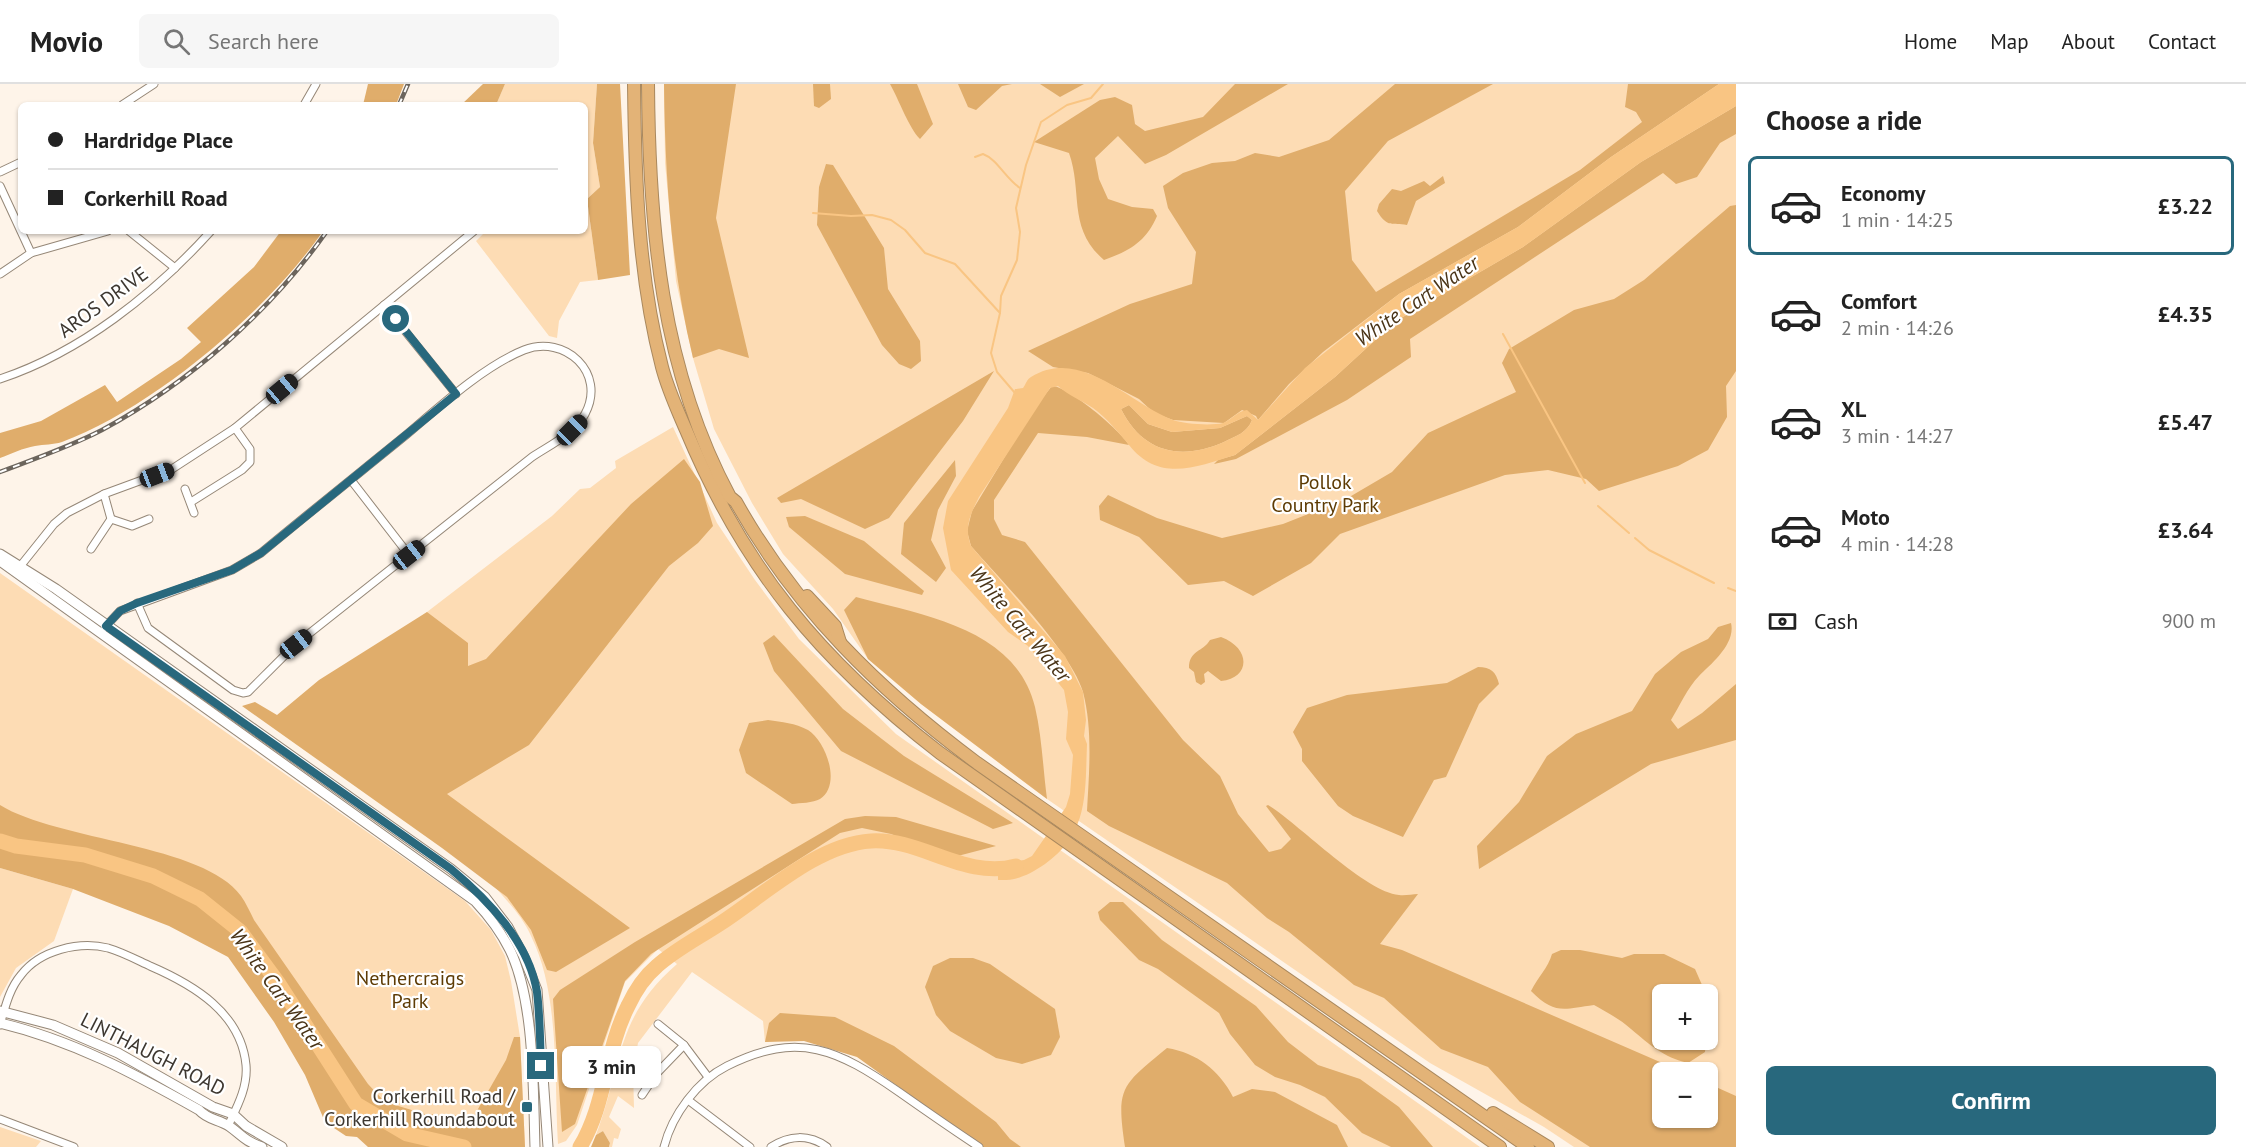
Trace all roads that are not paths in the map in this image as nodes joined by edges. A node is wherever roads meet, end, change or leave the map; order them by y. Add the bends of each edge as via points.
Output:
1 (154, 84) edge
2 (316, 84) edge
3 (634, 84) edge
4 (648, 84) edge
5 (127, 102) edge
6 (306, 102) edge
7 (18, 163) edge
8 (0, 172) edge
9 (0, 186) edge
10 (18, 225) edge
11 (22, 234) edge
12 (98, 234) edge
13 (133, 234) edge
14 (208, 234) edge
15 (470, 234) edge
16 (31, 253) junction
17 (175, 268) junction
18 (0, 274) edge
19 (384, 305) junction
20 (0, 379) edge
21 (456, 394) junction
22 (235, 428) junction
23 (351, 480) junction
24 (184, 489) dead end
25 (104, 494) junction
26 (191, 502) junction
27 (194, 513) dead end
28 (111, 519) junction
29 (149, 519) dead end
30 (91, 549) dead end
31 (0, 554) edge
32 (409, 555) junction
33 (0, 561) edge
34 (17, 570) junction
35 (137, 603) junction
36 (103, 630) junction
37 (2, 1011) edge
38 (0, 1024) edge
39 (658, 1024) dead end
40 (684, 1045) junction
41 (1415, 1067) junction
42 (708, 1077) junction
43 (642, 1095) dead end
44 (688, 1100) junction
45 (233, 1114) junction
46 (0, 1119) edge
47 (228, 1126) junction
48 (74, 1147) edge
49 (262, 1147) edge
50 (282, 1147) edge
51 (536, 1147) edge
52 (548, 1147) edge
53 (664, 1147) edge
54 (750, 1147) edge
55 (771, 1147) edge
56 (826, 1147) edge
57 (979, 1147) edge
58 (1500, 1147) edge
59 (1528, 1147) edge
60 (1548, 1147) edge

1 - 5 street
2 - 6 street
3 - 58 highway via 637,198 652,320 662,367 678,415 721,507 775,592 844,672 917,736
4 - 41 highway via 654,232 678,369 721,481 787,582 840,645 936,732
7 - 8 street
9 - 10 street
11 - 16 street
12 - 16 street
13 - 17 street
14 - 17 street, AROS DRIVE
15 - 19 street
16 - 18 street
17 - 20 street, AROS DRIVE via 135,303 86,337 37,365
19 - 21 street
19 - 22 street
21 - 23 street
21 - 32 street via 514,354 545,345 561,348 580,361 591,386 589,405 572,430
22 - 25 street via 172,469
22 - 26 street via 250,449 250,462
23 - 32 street
23 - 35 street via 251,560
24 - 26 street
25 - 28 street
25 - 34 street via 60,518
26 - 27 street
28 - 29 street via 132,526
28 - 30 street
31 - 34 street
32 - 35 street via 296,644 243,693 233,690 158,636 143,620
33 - 34 street
34 - 36 street
35 - 36 street via 120,611
36 - 51 street via 475,901 494,923 520,975 525,995
36 - 52 street via 451,869 484,897 508,927 537,990
37 - 38 street
37 - 45 street, LINTHAUGH ROAD via 94,1041 213,1107
37 - 45 street via 22,973 46,955 75,945 108,948 160,971 202,993 230,1020 246,1066
38 - 47 street, LINTHAUGH ROAD via 48,1037 115,1063
39 - 40 street
40 - 42 street
40 - 43 street
41 - 59 highway
41 - 60 highway
42 - 44 street
42 - 57 street via 749,1055 791,1047 827,1051 857,1063
44 - 53 street via 674,1120
44 - 54 street
45 - 47 street
45 - 50 street, LINTHAUGH ROAD
46 - 48 street
47 - 49 street, LINTHAUGH ROAD via 242,1139
55 - 56 street via 800,1137

